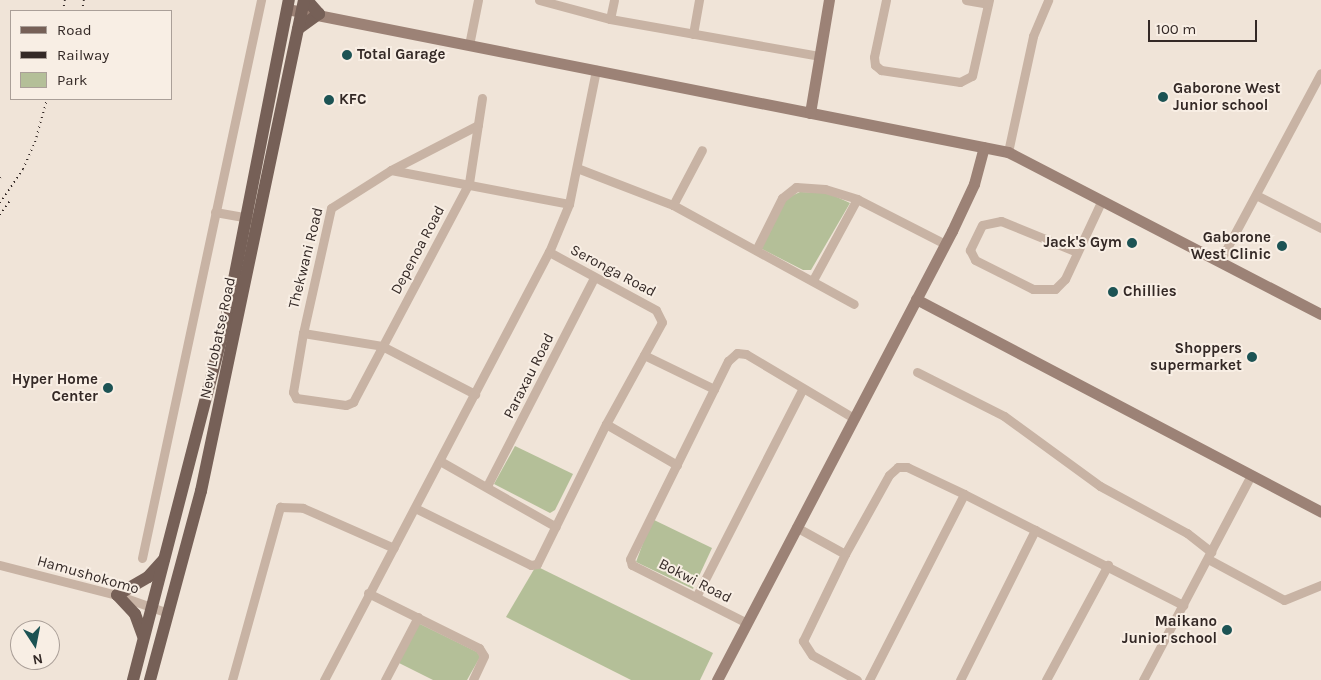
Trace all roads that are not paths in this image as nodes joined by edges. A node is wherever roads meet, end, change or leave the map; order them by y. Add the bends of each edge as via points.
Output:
1 (261, 0) edge
2 (478, 0) edge
3 (539, 0) edge
4 (614, 0) edge
5 (700, 0) edge
6 (829, 0) edge
7 (886, 0) edge
8 (966, 0) edge
9 (1048, 0) edge
10 (988, 2) edge
11 (288, 4) edge
12 (304, 4) edge
13 (319, 14) junction
14 (610, 19) junction
15 (298, 29) junction
16 (693, 34) junction
17 (470, 45) junction
18 (819, 56) junction
19 (596, 70) junction
20 (1321, 74) edge
21 (482, 98) dead end
22 (810, 113) junction
23 (266, 116) junction
24 (280, 118) junction
25 (478, 125) junction
26 (984, 147) junction
27 (702, 150) dead end
28 (1008, 152) junction
29 (577, 168) junction
30 (391, 170) junction
31 (469, 183) junction
32 (1256, 195) junction
33 (857, 199) junction
34 (1102, 200) junction
35 (569, 204) junction
36 (673, 205) junction
37 (216, 212) junction
38 (246, 218) junction
39 (259, 220) junction
40 (1321, 228) edge
41 (945, 244) junction
42 (756, 250) junction
43 (549, 252) junction
44 (1077, 252) junction
45 (1220, 261) junction
46 (594, 278) junction
47 (813, 280) junction
48 (916, 299) junction
49 (854, 304) dead end
50 (1321, 314) edge
51 (303, 332) junction
52 (382, 346) junction
53 (644, 355) junction
54 (917, 372) dead end
55 (714, 389) junction
56 (802, 390) junction
57 (475, 394) junction
58 (348, 405) joint
59 (854, 418) junction
60 (606, 424) junction
61 (440, 461) junction
62 (676, 465) junction
63 (1251, 475) junction
64 (487, 486) junction
65 (964, 494) junction
66 (415, 508) junction
67 (1321, 512) edge
68 (556, 527) junction
69 (796, 527) junction
70 (1036, 530) junction
71 (394, 548) junction
72 (845, 554) junction
73 (167, 555) junction
74 (1209, 555) junction
75 (142, 558) dead end
76 (0, 565) edge
77 (1108, 565) junction
78 (1321, 585) edge
79 (368, 594) junction
80 (117, 595) junction
81 (696, 597) junction
82 (1183, 605) junction
83 (151, 608) junction
84 (168, 613) junction
85 (418, 618) junction
86 (745, 622) junction
87 (144, 637) junction
88 (133, 680) edge
89 (150, 680) edge
90 (232, 680) edge
91 (324, 680) edge
92 (385, 680) edge
93 (473, 680) edge
94 (717, 680) edge
95 (857, 680) edge
96 (870, 680) edge
97 (960, 680) edge
98 (1046, 680) edge
99 (1143, 680) edge

1 - 37 street
2 - 17 street
3 - 14 street
4 - 14 street
5 - 16 street
6 - 18 street
7 - 10 street via 875,65 882,70 960,82 972,76
8 - 10 street
9 - 28 street via 1033,36
11 - 12 street
11 - 23 main road
12 - 13 main road
12 - 15 main road, New Lobatse Road
13 - 15 main road
13 - 17 street
14 - 16 street
15 - 24 main road, New Lobatse Road
16 - 18 street
17 - 19 street
18 - 22 street
19 - 22 street
19 - 29 street
20 - 32 street
21 - 25 street, Depenoa Road
22 - 26 street
23 - 24 main road
23 - 38 main road
24 - 39 main road, New Lobatse Road
25 - 30 street, Thekwani Road
25 - 31 street, Depenoa Road
26 - 28 street
26 - 41 street via 974,184
27 - 36 street
28 - 34 street
29 - 35 street
29 - 36 street
30 - 31 street
30 - 51 street, Thekwani Road via 331,208
31 - 35 street
31 - 52 street, Depenoa Road
32 - 40 street
32 - 45 street
33 - 41 street
33 - 42 street via 825,189 796,187 789,190
33 - 47 street
34 - 44 street
34 - 45 street
35 - 43 street
36 - 42 street
37 - 38 street
37 - 75 street
38 - 39 street
38 - 73 main road via 226,320
39 - 84 main road, New Lobatse Road via 201,491
41 - 48 street
42 - 47 street
43 - 46 street, Seronga Road
43 - 57 street
44 - 44 street via 1061,285 1055,290 1040,292 975,260 970,250 982,226 1001,221
45 - 50 street
46 - 53 street, Seronga Road via 656,310 662,317
46 - 64 street, Paraxau Road
47 - 49 street
48 - 59 street
48 - 63 street
51 - 52 street
51 - 58 street, Thekwani Road via 293,394 298,398
52 - 57 street
52 - 58 street, Depenoa Road
53 - 55 street
53 - 60 street
54 - 74 street via 1004,416 1100,486 1187,533
55 - 56 street via 728,361 742,352
55 - 62 street
56 - 59 street
56 - 81 street
57 - 61 street
59 - 69 street
60 - 62 street
60 - 68 street
61 - 64 street
61 - 66 street
62 - 81 street, Bokwi Road via 632,552 632,564
63 - 67 street
63 - 74 street
64 - 68 street
65 - 70 street
65 - 72 street via 907,467 898,467 889,475
65 - 96 street
66 - 68 street via 532,566 537,564
66 - 71 street
69 - 72 street
69 - 86 street
70 - 77 street
70 - 97 street
71 - 79 street
71 - 90 street via 303,508 280,507
72 - 95 street via 803,640 812,655
73 - 80 main road via 148,577
73 - 83 main road
74 - 78 street via 1284,600
74 - 82 street
76 - 80 street, Hamushokomo
77 - 82 street
77 - 98 street
79 - 85 street
79 - 91 street
80 - 83 street, Hamushokomo
80 - 87 main road via 135,614
81 - 86 street, Bokwi Road
82 - 99 street
83 - 84 street, Hamushokomo
83 - 87 main road
84 - 89 main road, New Lobatse Road
85 - 92 street
85 - 93 street via 482,651 483,661
86 - 94 street
87 - 88 main road

